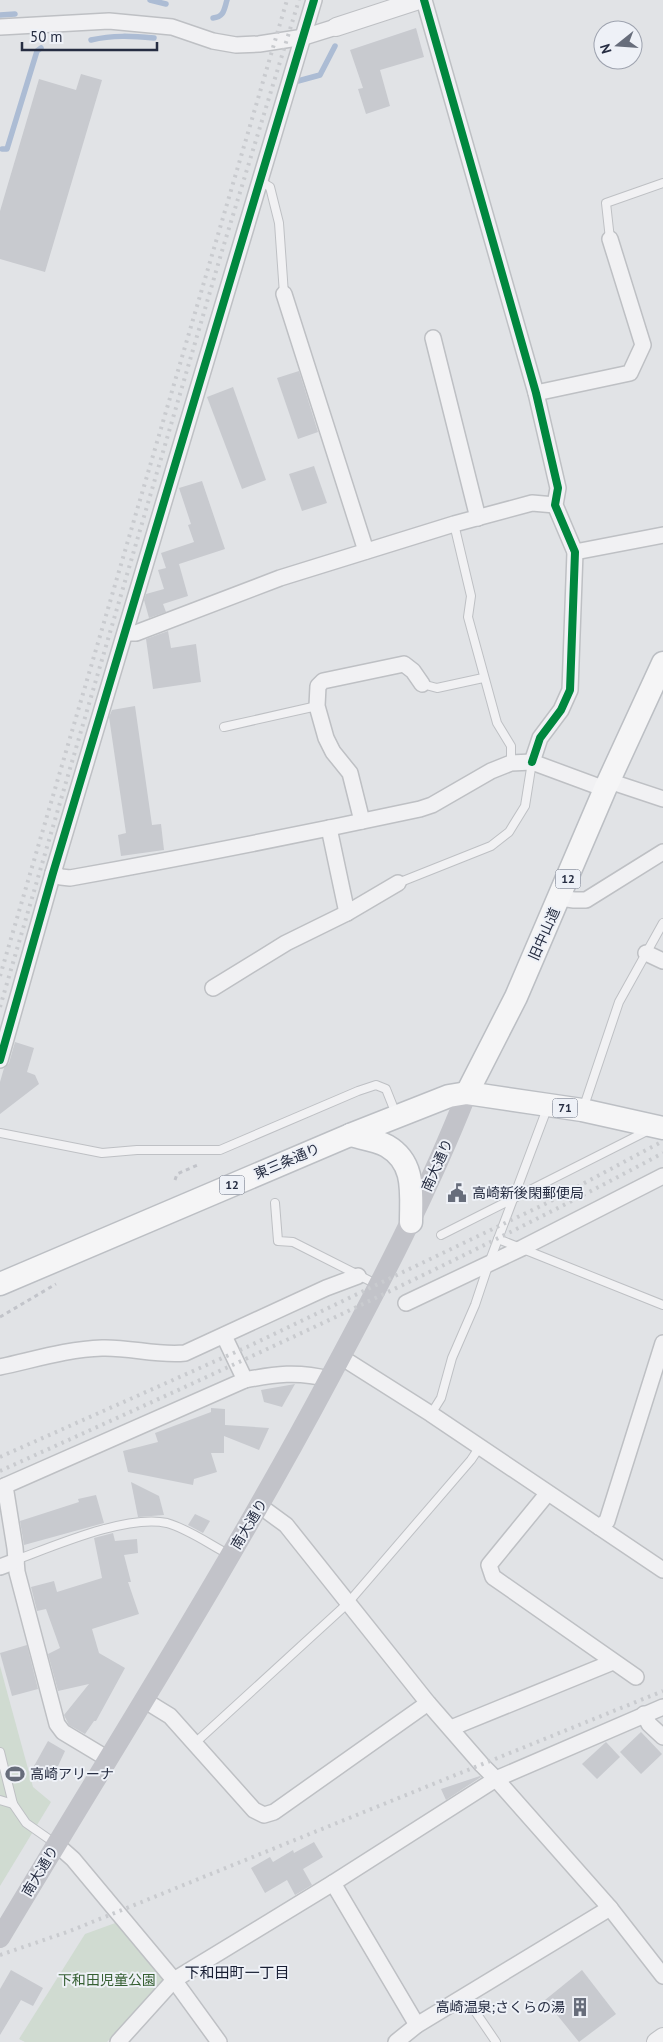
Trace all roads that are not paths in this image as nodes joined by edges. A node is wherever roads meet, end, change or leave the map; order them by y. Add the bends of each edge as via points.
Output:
1 (314, 0) edge
2 (419, 0) edge
3 (424, 0) edge
4 (0, 27) edge
5 (336, 27) joint
6 (304, 37) junction
7 (260, 181) junction
8 (663, 184) edge
9 (610, 239) joint
10 (284, 294) joint
11 (433, 338) dead end
12 (536, 392) junction
13 (555, 505) junction
14 (478, 518) junction
15 (454, 524) junction
16 (663, 535) edge
17 (366, 552) junction
18 (575, 552) junction
19 (126, 633) junction
20 (663, 663) edge
21 (483, 678) junction
22 (422, 684) joint
23 (317, 706) junction
24 (224, 727) dead end
25 (532, 762) junction
26 (511, 763) junction
27 (607, 785) junction
28 (663, 799) edge
29 (362, 821) junction
30 (330, 828) junction
31 (663, 852) edge
32 (53, 873) junction
33 (398, 883) joint
34 (560, 898) junction
35 (347, 913) junction
36 (663, 923) edge
37 (646, 953) junction
38 (663, 960) edge
39 (213, 988) dead end
40 (0, 1060) edge
41 (467, 1093) junction
42 (548, 1105) junction
43 (582, 1110) junction
44 (396, 1116) junction
45 (661, 1126) edge
46 (0, 1133) edge
47 (350, 1135) junction
48 (663, 1176) edge
49 (513, 1198) junction
50 (275, 1203) dead end
51 (411, 1222) junction
52 (441, 1236) dead end
53 (498, 1239) junction
54 (522, 1248) junction
55 (489, 1263) junction
56 (358, 1276) junction
57 (0, 1284) edge
58 (379, 1285) junction
59 (406, 1303) dead end
60 (663, 1305) edge
61 (224, 1336) junction
62 (663, 1343) edge
63 (341, 1357) junction
64 (0, 1367) edge
65 (329, 1379) junction
66 (245, 1380) junction
67 (431, 1414) junction
68 (479, 1448) junction
69 (2, 1487) edge
70 (547, 1494) junction
71 (260, 1506) junction
72 (599, 1527) junction
73 (230, 1555) junction
74 (16, 1560) junction
75 (0, 1568) edge
76 (663, 1570) edge
77 (347, 1604) junction
78 (613, 1662) junction
79 (636, 1678) dead end
80 (144, 1700) junction
81 (428, 1703) junction
82 (663, 1707) edge
83 (644, 1714) junction
84 (451, 1728) junction
85 (663, 1737) edge
86 (195, 1742) junction
87 (0, 1752) edge
88 (108, 1759) junction
89 (496, 1779) junction
90 (0, 1800) edge
91 (13, 1804) junction
92 (56, 1844) junction
93 (333, 1883) junction
94 (610, 1908) junction
95 (0, 1938) edge
96 (663, 1976) edge
97 (174, 1980) junction
98 (464, 1996) junction
99 (417, 2025) junction
100 (663, 2037) edge
101 (118, 2042) edge
102 (219, 2042) edge
103 (396, 2042) edge
104 (496, 2042) edge
105 (656, 2042) edge

1 - 6 street
2 - 5 street
3 - 12 street
4 - 6 street via 109,21 172,27 236,45
5 - 6 street
6 - 7 street
7 - 10 lane via 270,187 279,222
7 - 19 street
8 - 9 lane via 606,203
9 - 12 street via 643,345 630,373
10 - 17 street
11 - 14 street
12 - 13 street via 558,488
13 - 14 street via 532,503
13 - 18 street
14 - 15 street
15 - 17 street
15 - 21 lane via 470,596 468,617
16 - 18 street
17 - 19 street via 280,578 136,633
18 - 25 street via 570,690 561,710 540,738
19 - 32 street
20 - 27 main road, 旧中山道 / 12
21 - 22 lane via 437,688
21 - 26 lane via 497,724 511,746
22 - 23 street via 404,664 395,664 324,681 318,686
23 - 24 lane
23 - 29 street via 326,738 350,773
25 - 26 street
25 - 27 street
25 - 33 lane via 525,806 509,832 491,846
26 - 29 street via 432,805
27 - 28 street
27 - 34 main road, 旧中山道 / 12
29 - 30 street
30 - 32 street via 70,878
30 - 35 street
31 - 34 street via 586,900
32 - 40 street
33 - 35 street
34 - 41 main road, 旧中山道 / 12 via 516,997
35 - 39 street via 286,943
36 - 37 lane
37 - 38 street
37 - 43 lane via 619,1002
41 - 42 main road, 71
41 - 44 main road, 東三条通り / 12 via 449,1096
41 - 51 main road, 南大通り
42 - 43 main road, 71
42 - 49 lane
43 - 45 main road, 71
44 - 46 lane via 386,1089 376,1085 220,1150 102,1153
44 - 47 main road, 東三条通り / 12
45 - 49 lane
47 - 51 main road via 386,1145 404,1161 411,1182
47 - 57 main road, 東三条通り / 12
48 - 54 street
49 - 52 lane
49 - 53 lane
50 - 56 lane via 278,1241 293,1242
51 - 58 main road, 南大通り
53 - 54 lane
53 - 55 lane
54 - 55 street
54 - 60 lane
55 - 59 street
55 - 67 lane via 452,1358 441,1398
56 - 58 lane
56 - 61 street
58 - 63 main road, 南大通り
61 - 64 street via 185,1353 169,1355 102,1348 77,1350
61 - 66 street
62 - 72 street via 607,1521
63 - 65 main road, 南大通り
63 - 67 street
65 - 66 street via 308,1373 286,1373
65 - 71 main road, 南大通り
66 - 69 street
67 - 68 street
68 - 70 street
68 - 77 lane
69 - 74 street
70 - 72 street
70 - 78 street via 489,1565 493,1577
71 - 73 main road, 南大通り
71 - 77 street via 286,1525
72 - 76 street
73 - 74 lane via 186,1532 154,1522 116,1527
73 - 80 main road, 南大通り
74 - 75 street
74 - 88 street via 57,1724 63,1732
77 - 81 street
77 - 86 lane
78 - 79 street
78 - 84 street
80 - 86 street via 164,1711
80 - 88 main road, 南大通り
81 - 84 street
81 - 86 street via 274,1812 264,1815 254,1810
82 - 83 street
83 - 85 street via 649,1724
83 - 89 street
84 - 89 street
87 - 91 lane
88 - 92 main road, 南大通り
89 - 93 street
89 - 94 street
90 - 91 lane
91 - 92 lane via 26,1823
92 - 95 main road, 南大通り
92 - 97 street via 73,1859
93 - 97 street
93 - 99 street
94 - 96 street
94 - 98 street
97 - 101 street
97 - 102 street
98 - 99 street
98 - 104 lane
99 - 103 street
100 - 105 street

